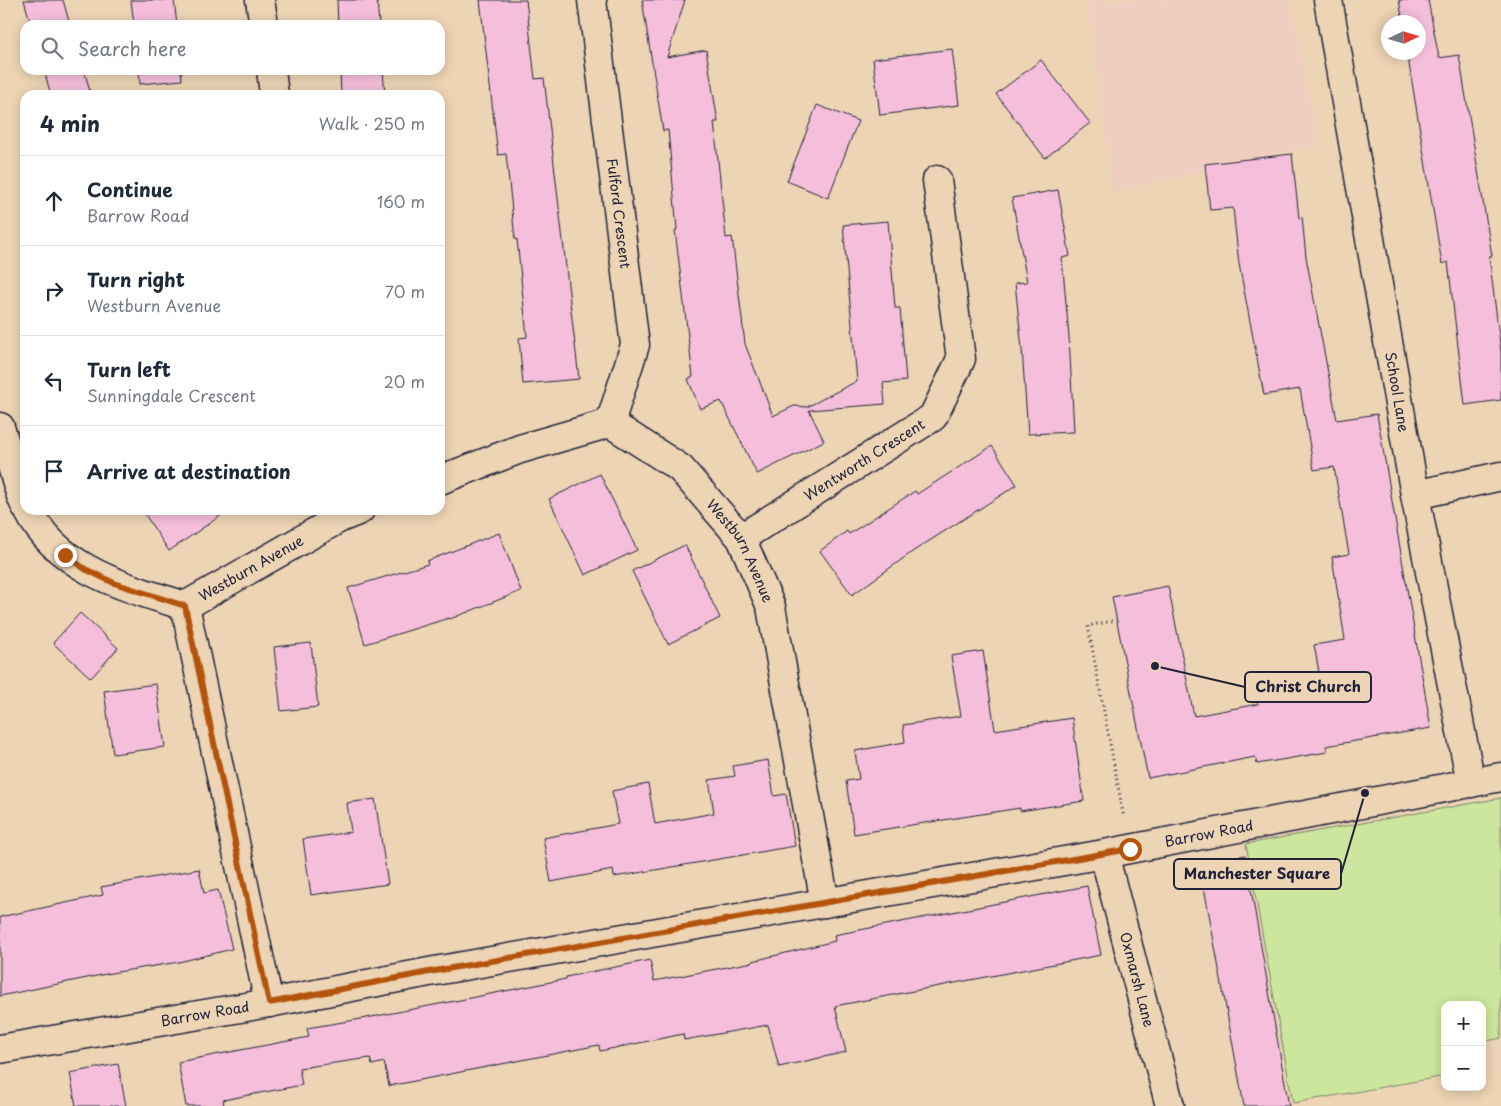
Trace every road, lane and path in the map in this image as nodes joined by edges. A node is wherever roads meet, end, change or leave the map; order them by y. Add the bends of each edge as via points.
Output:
1 (260, 0) edge
2 (592, 0) edge
3 (1328, 0) edge
4 (263, 20) edge
5 (271, 75) edge
6 (273, 90) edge
7 (937, 180) dead end
8 (610, 423) junction
9 (0, 427) edge
10 (1501, 476) edge
11 (445, 478) edge
12 (1415, 495) junction
13 (20, 496) edge
14 (31, 515) edge
15 (343, 515) edge
16 (741, 538) junction
17 (185, 606) junction
18 (1117, 620) dead end
19 (1501, 777) edge
20 (1471, 783) junction
21 (1117, 851) junction
22 (825, 903) junction
23 (269, 1003) junction
24 (0, 1049) edge
25 (1170, 1106) edge

1 - 4 street
2 - 8 street, Fulford Crescent via 635,345
3 - 12 street, School Lane
5 - 6 street
7 - 16 street, Wentworth Crescent via 961,359 933,417
8 - 11 street via 520,449
8 - 16 street, Westburn Avenue via 680,468
9 - 13 street
10 - 12 street
12 - 20 street, School Lane
14 - 17 street via 48,540 85,569 114,583
15 - 17 street, Westburn Avenue
16 - 22 street, Westburn Avenue via 771,607
17 - 23 street, Westburn Avenue
18 - 21 path via 1088,626
19 - 20 street, Barrow Road
20 - 21 street, Barrow Road
21 - 22 street, Barrow Road
21 - 25 street, Oxmarsh Lane
22 - 23 street, Barrow Road
23 - 24 street, Barrow Road

